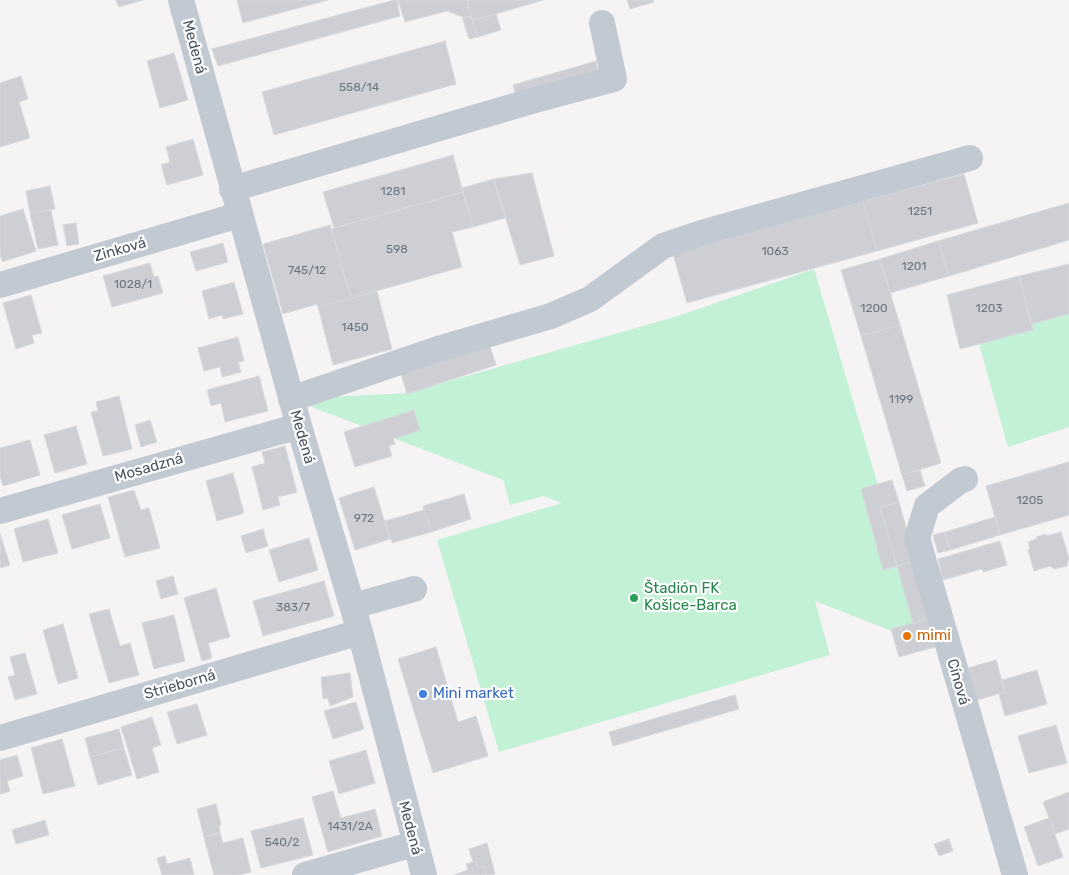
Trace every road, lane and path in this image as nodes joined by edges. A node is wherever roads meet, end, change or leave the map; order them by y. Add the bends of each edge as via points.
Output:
1 (181, 0) edge
2 (602, 23) dead end
3 (970, 158) dead end
4 (232, 189) junction
5 (240, 215) junction
6 (0, 285) edge
7 (291, 399) junction
8 (299, 426) junction
9 (965, 478) dead end
10 (0, 510) edge
11 (414, 589) dead end
12 (353, 606) junction
13 (360, 632) junction
14 (0, 738) edge
15 (414, 844) junction
16 (305, 875) edge
17 (424, 875) edge
18 (1014, 875) edge

1 - 4 street, Medená
2 - 4 street via 614,79
3 - 7 street via 663,246 590,299 552,316 438,349
4 - 5 street, Medená
5 - 6 street, Zinková
5 - 7 street, Medená
7 - 8 street, Medená
8 - 10 street, Mosadzná
8 - 12 street, Medená
9 - 18 street, Cínová via 927,506 917,538
11 - 12 street
12 - 13 street, Medená
13 - 14 street, Strieborná
13 - 15 street, Medená
15 - 16 street
15 - 17 street, Medená

